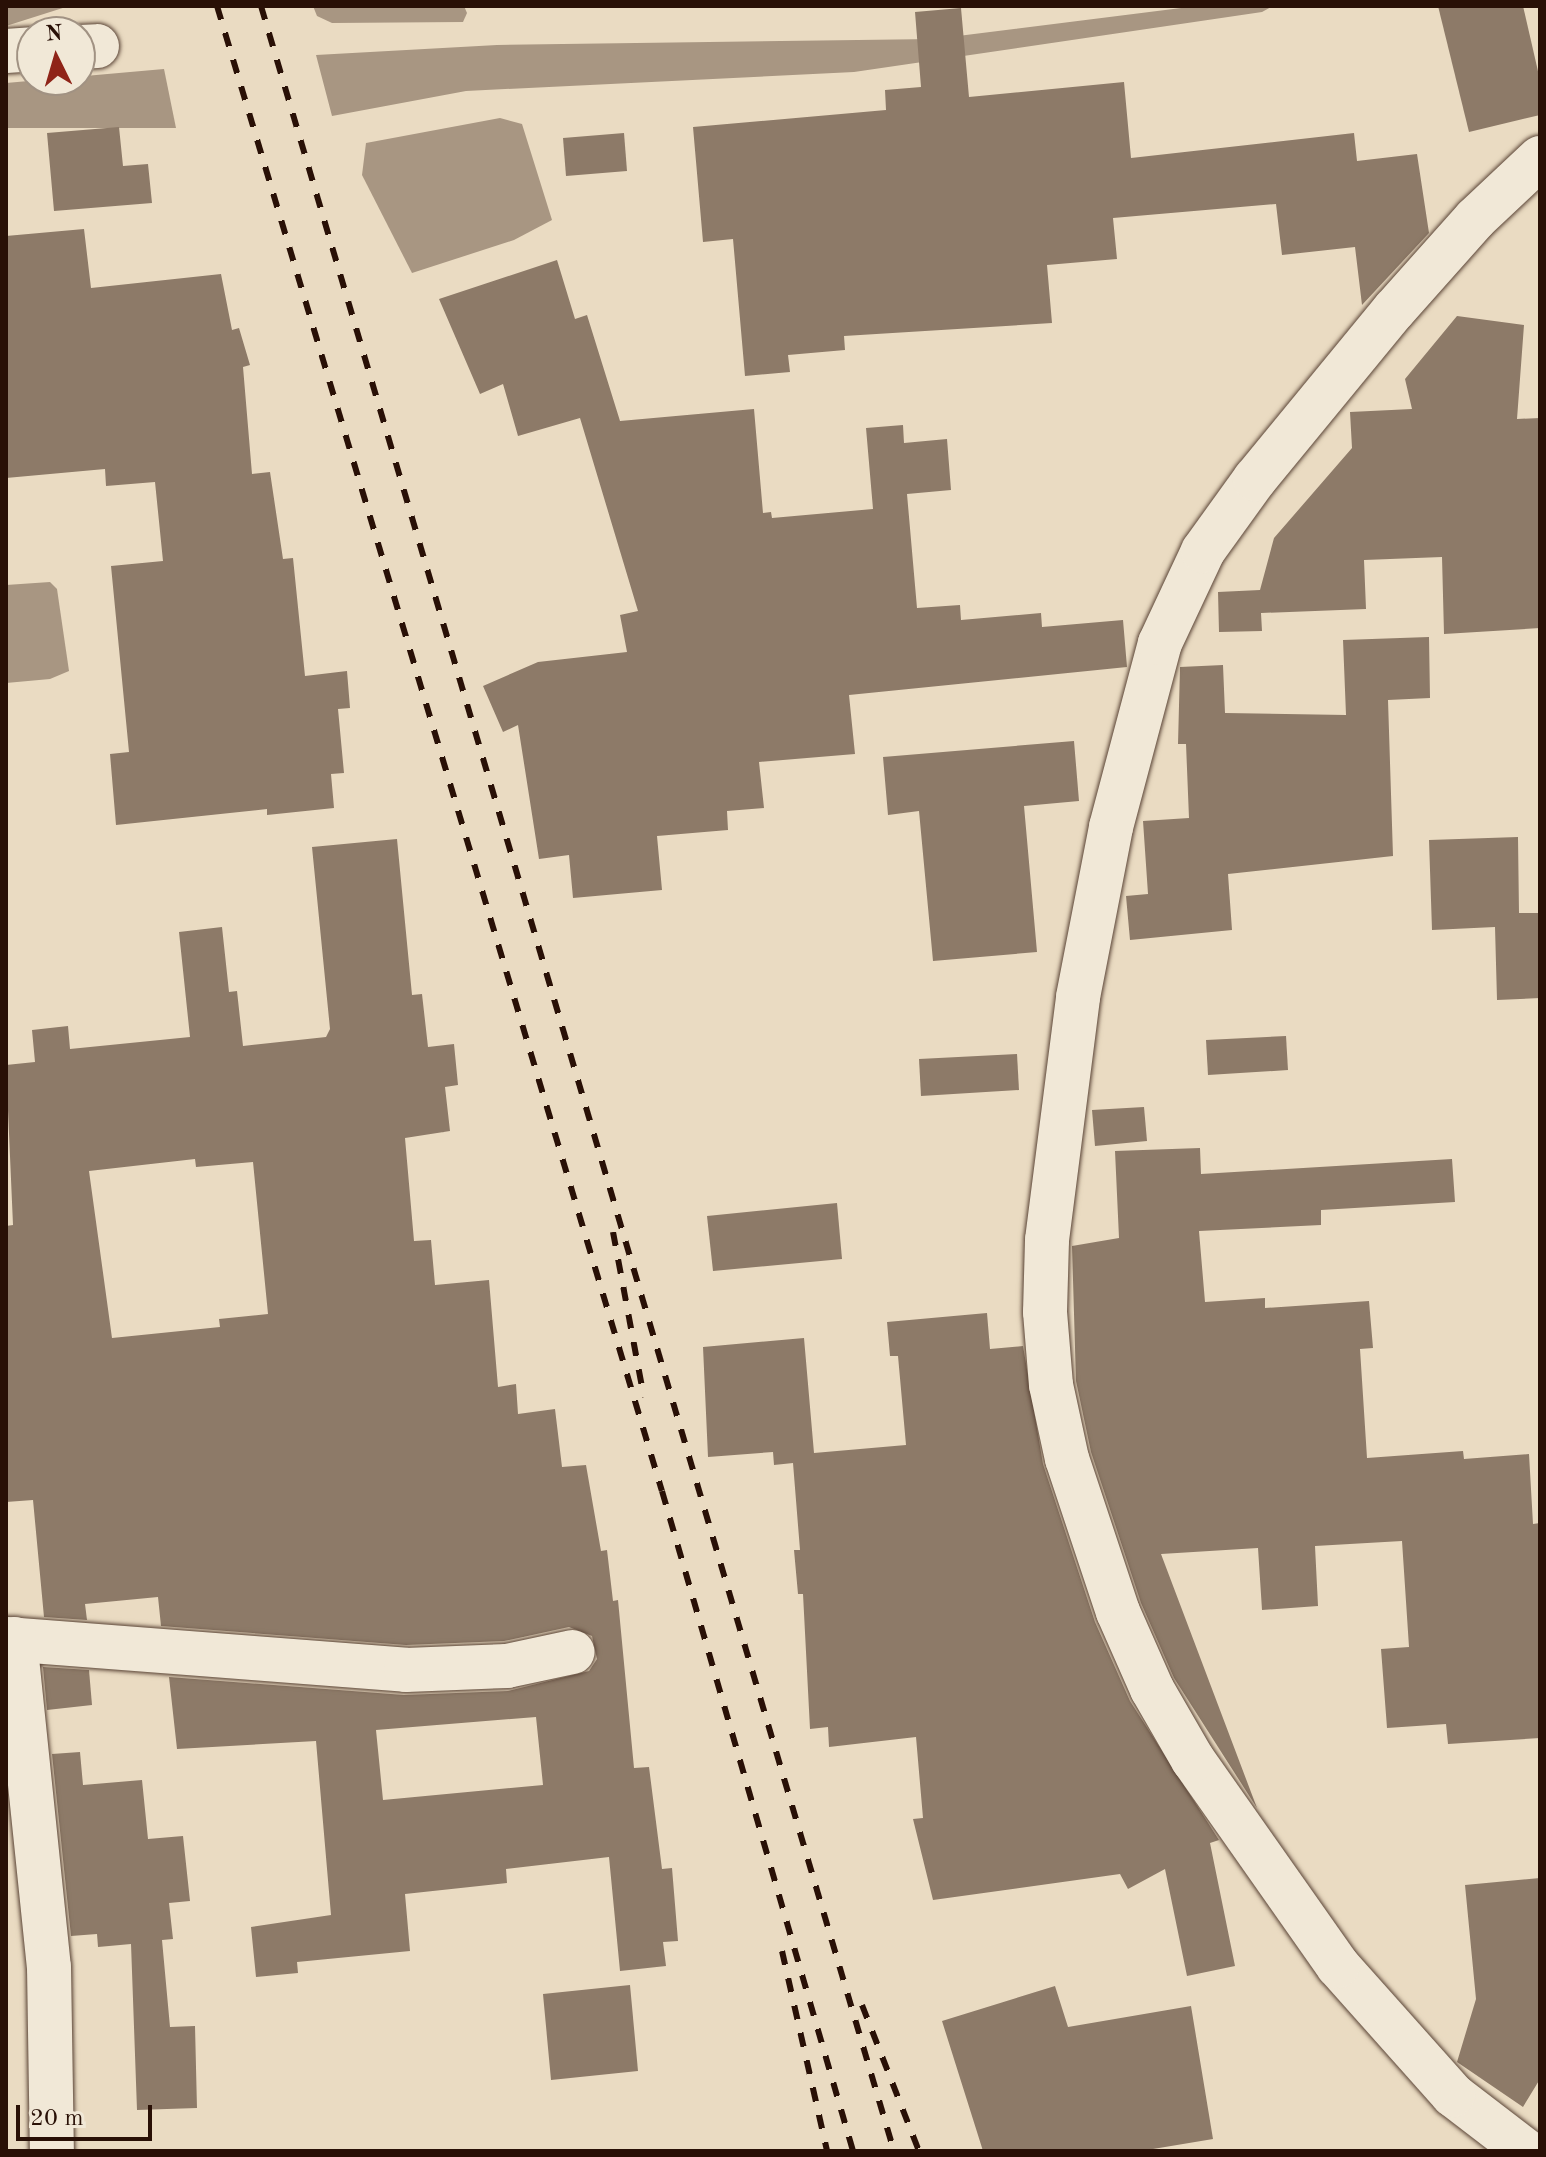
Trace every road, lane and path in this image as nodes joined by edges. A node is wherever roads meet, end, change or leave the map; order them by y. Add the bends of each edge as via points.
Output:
1 (1540, 158) edge
2 (10, 1639) edge
3 (573, 1652) dead end
4 (52, 2151) edge
5 (1526, 2151) edge

1 - 5 street via 1434,264 1255,479 1203,551 1160,643 1111,827 1078,997 1047,1240 1045,1312 1051,1385 1067,1459 1118,1612 1152,1689 1193,1760 1338,1966 1453,2095
2 - 3 street via 406,1670 507,1666
2 - 4 street via 49,1967

